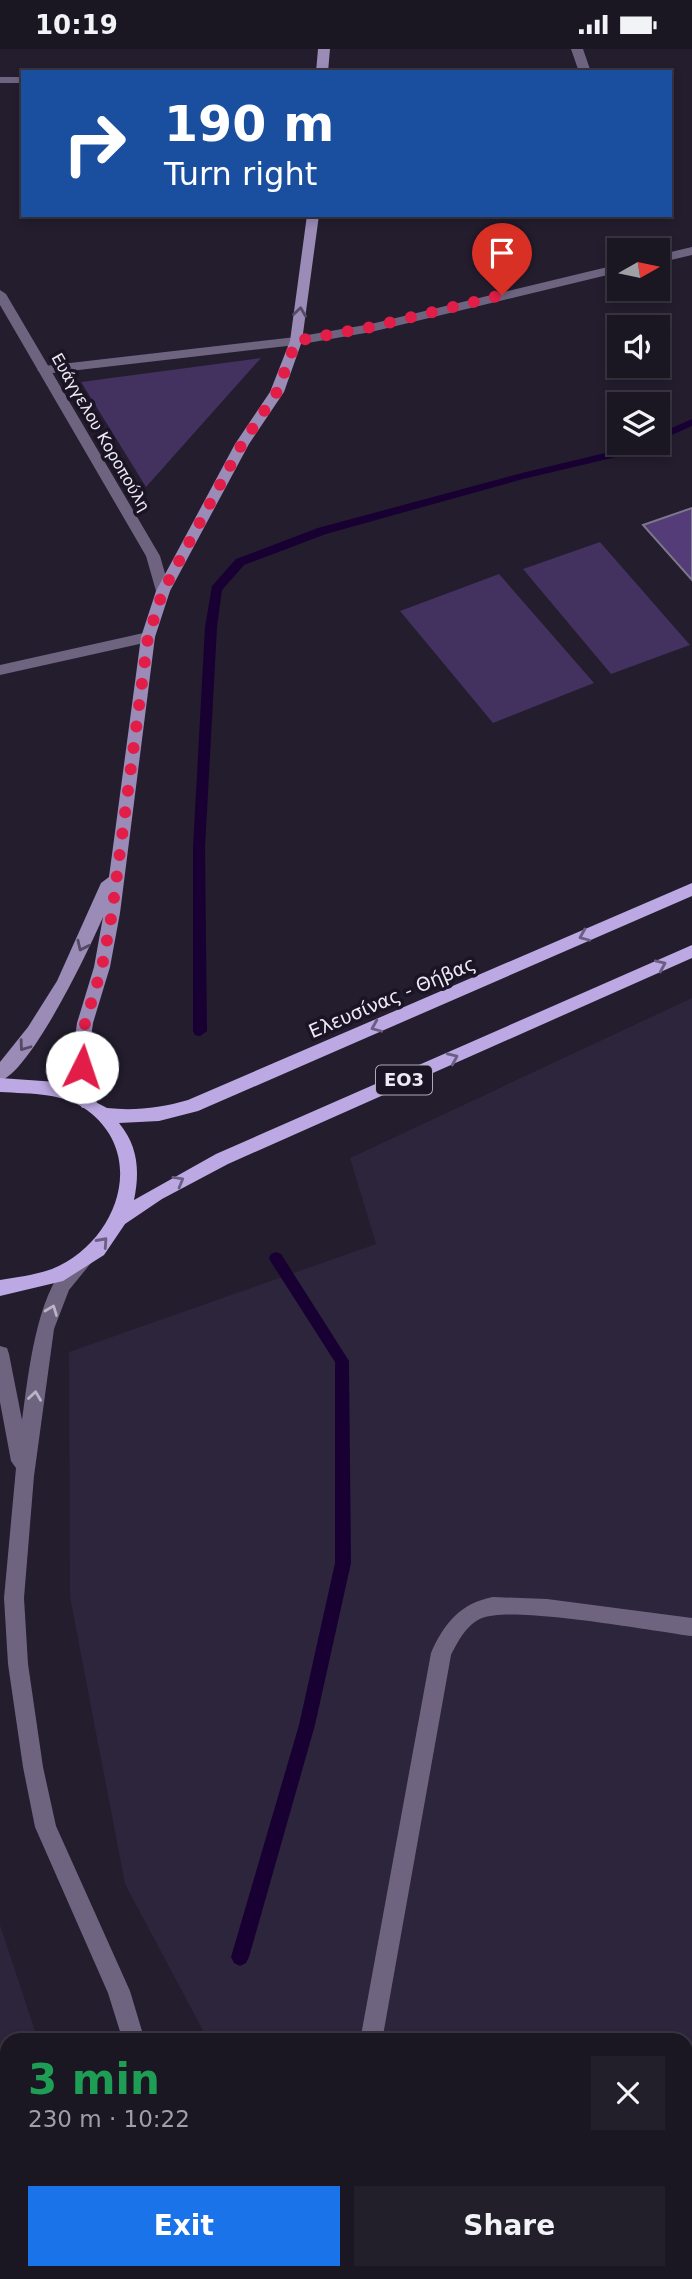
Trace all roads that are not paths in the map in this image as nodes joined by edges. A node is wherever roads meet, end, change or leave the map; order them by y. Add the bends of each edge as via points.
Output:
1 (324, 49) edge
2 (577, 49) edge
3 (322, 70) edge
4 (584, 70) edge
5 (0, 80) edge
6 (21, 81) edge
7 (313, 217) edge
8 (692, 251) edge
9 (670, 256) edge
10 (607, 271) edge
11 (0, 294) edge
12 (296, 341) junction
13 (44, 370) junction
14 (163, 591) junction
15 (148, 637) junction
16 (0, 670) edge
17 (117, 860) junction
18 (692, 890) edge
19 (692, 951) edge
20 (0, 1074) edge
21 (0, 1085) edge
22 (88, 1103) junction
23 (103, 1114) junction
24 (122, 1218) junction
25 (82, 1263) junction
26 (0, 1288) edge
27 (0, 1354) edge
28 (24, 1476) junction
29 (692, 1627) edge
30 (132, 2033) edge
31 (372, 2033) edge

1 - 3 main road
2 - 4 street
5 - 6 street
12 -> 7 main road
8 - 9 street
10 - 12 street
11 - 13 street, Ευάγγελου Κοροπούλη
12 - 13 street
12 - 14 main road via 277,392 242,444
13 - 14 street, Ευάγγελου Κοροπούλη via 153,556
14 - 15 main road
15 - 16 street
15 - 17 main road
17 -> 20 main road via 74,963 30,1038
17 - 22 main road via 102,967 82,1044
18 -> 23 main road, Ελευσίνας - Θήβας via 192,1107 146,1117
24 -> 19 main road, ΕΟ3 via 222,1159
21 - 22 main road, ΕΟ3 via 51,1087
22 - 23 main road, ΕΟ3
23 - 24 main road, ΕΟ3 via 120,1134 131,1161 131,1189
25 -> 24 main road, ΕΟ3
25 - 26 main road, ΕΟ3 via 53,1277
28 -> 25 street via 45,1329 62,1286
27 - 28 street
28 - 30 street via 14,1598 33,1767 46,1827 119,1991
29 - 31 street via 512,1605 481,1608 454,1627 441,1653

